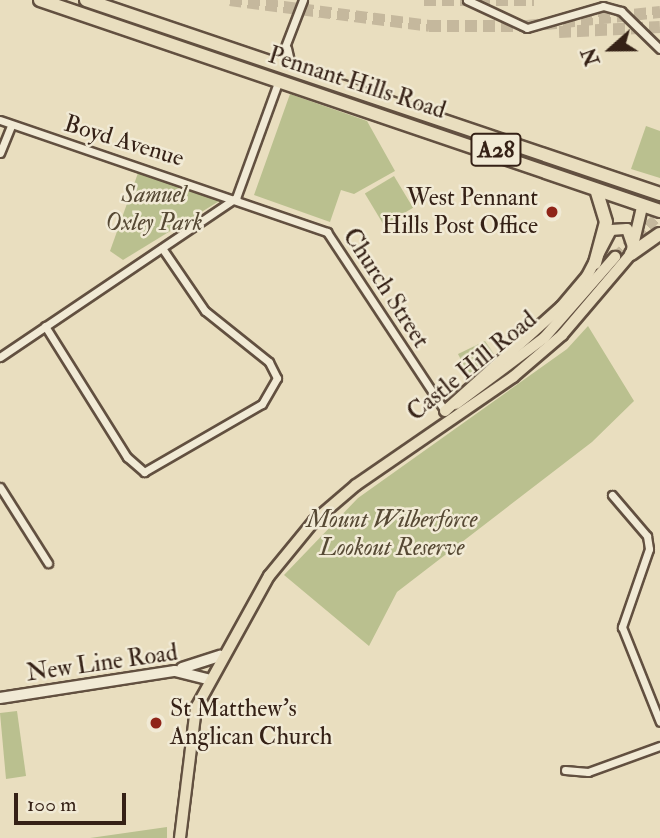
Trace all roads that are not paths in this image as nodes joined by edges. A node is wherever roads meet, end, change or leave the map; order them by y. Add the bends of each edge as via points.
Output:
1 (40, 0) edge
2 (86, 0) edge
3 (303, 0) edge
4 (467, 0) edge
5 (287, 48) junction
6 (660, 49) edge
7 (285, 74) junction
8 (0, 120) edge
9 (11, 126) junction
10 (0, 153) edge
11 (608, 179) junction
12 (597, 192) junction
13 (660, 194) edge
14 (236, 198) junction
15 (642, 207) junction
16 (660, 211) edge
17 (660, 234) edge
18 (162, 248) junction
19 (631, 254) junction
20 (615, 257) tunnel mouth
21 (596, 263) junction
22 (45, 326) junction
23 (0, 357) edge
24 (448, 414) junction
25 (0, 487) edge
26 (612, 495) dead end
27 (9, 500) junction
28 (0, 506) edge
29 (48, 563) dead end
30 (220, 656) junction
31 (176, 671) junction
32 (207, 679) junction
33 (0, 698) edge
34 (660, 722) edge
35 (660, 746) edge
36 (565, 770) dead end
37 (180, 838) edge

1 - 7 highway, Pennant Hills Road / A28
2 - 7 highway, Pennant Hills Road via 264,60
3 - 5 street
4 - 6 street via 527,28 603,6 632,19
5 - 7 street
5 - 7 street
7 - 11 highway, Pennant Hills Road / A28
7 - 12 highway, Pennant Hills Road / A28 via 514,156
7 - 14 street
8 - 9 street, Boyd Avenue
9 - 10 street
9 - 14 street, Boyd Avenue
11 - 13 highway, Pennant Hills Road / A28
11 - 15 highway via 637,195
12 - 15 highway, Pennant Hills Road / A28
12 - 21 highway via 606,222
14 - 18 street
14 - 24 street, Church Street via 333,237
15 - 16 highway, Pennant Hills Road / A28
15 - 19 main road, Castle Hill Road
17 - 19 highway
18 - 22 street
18 - 22 street via 205,311 269,362 277,378 262,404 144,472 127,457
19 - 21 main road via 631,234 618,227
19 - 24 main road, Castle Hill Road via 547,348
20 - 24 main road, Castle Hill Road via 527,354
21 - 24 main road via 531,338
22 - 23 street
24 - 30 main road, Castle Hill Road via 305,531
25 - 27 street
26 - 34 street via 647,536 649,549 622,627
27 - 28 street
27 - 29 street
30 - 31 main road
30 - 32 main road, Castle Hill Road
31 - 32 main road, New Line Road
31 - 33 main road, New Line Road
32 - 37 main road, Castle Hill Road via 190,731
35 - 36 street via 588,772

